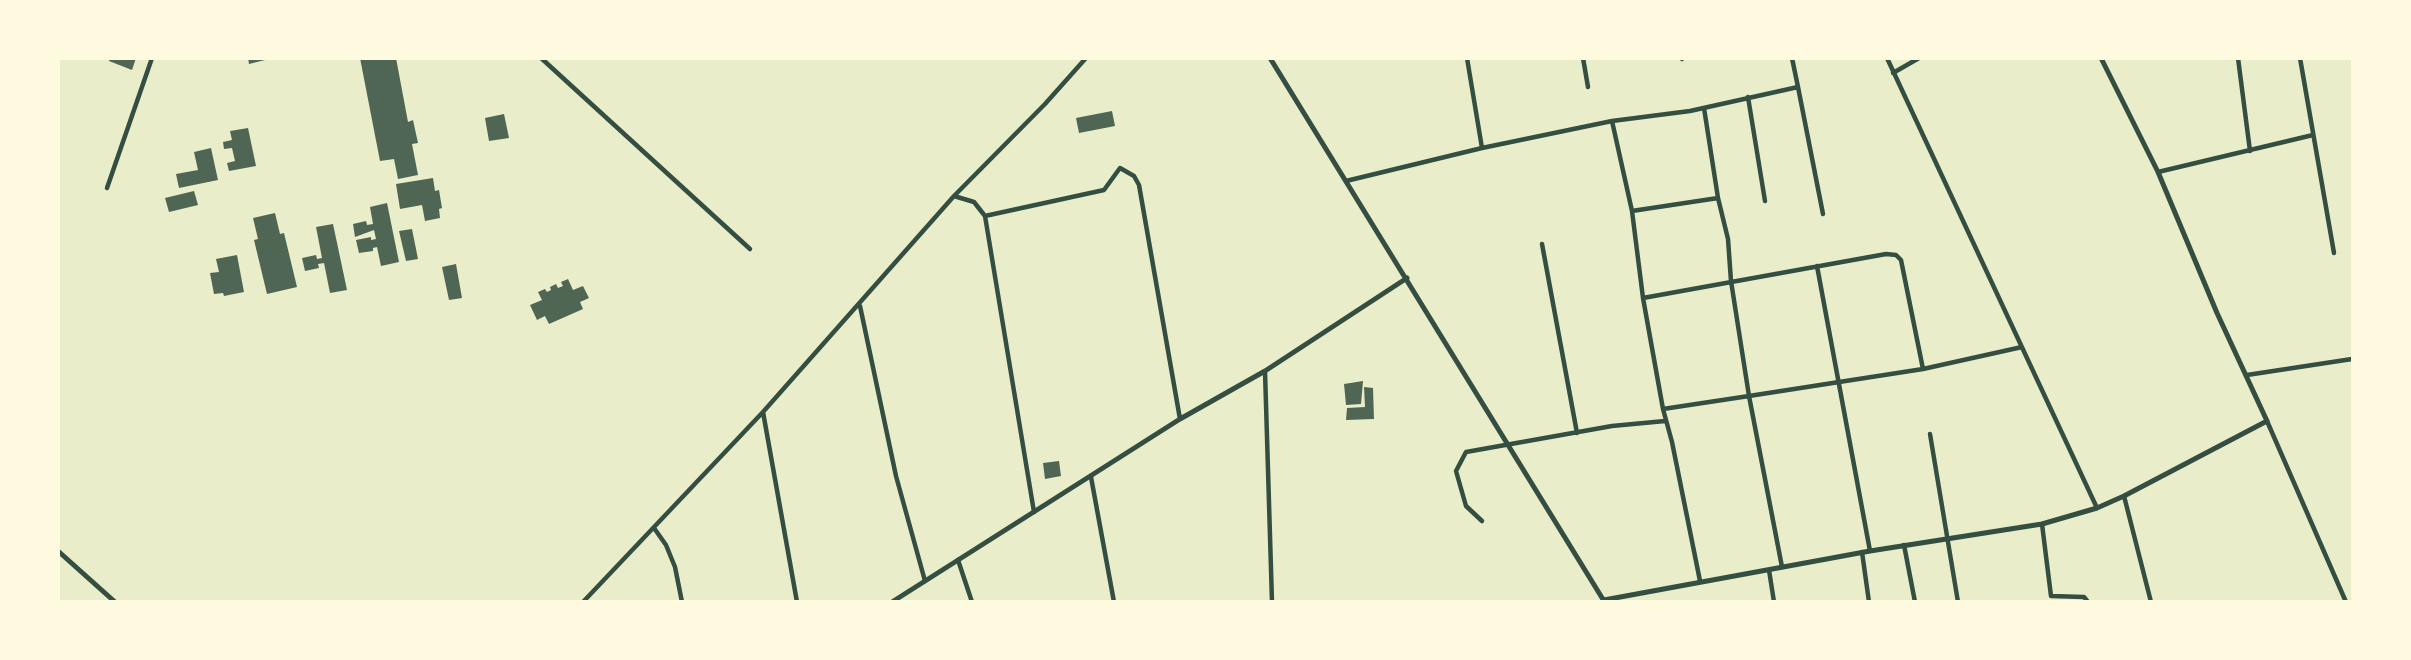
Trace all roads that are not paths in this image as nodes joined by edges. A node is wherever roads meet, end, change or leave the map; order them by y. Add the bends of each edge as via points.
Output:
1 (152, 58) edge
2 (541, 58) edge
3 (1086, 58) edge
4 (1270, 58) edge
5 (1467, 58) edge
6 (1583, 58) edge
7 (1792, 58) edge
8 (1887, 58) edge
9 (1919, 58) edge
10 (2101, 58) edge
11 (2238, 58) edge
12 (2300, 58) edge
13 (1893, 73) junction
14 (1588, 87) dead end
15 (1798, 87) junction
16 (1748, 98) junction
17 (1704, 108) junction
18 (1612, 121) junction
19 (2313, 135) junction
20 (1482, 148) junction
21 (2250, 151) junction
22 (2158, 172) junction
23 (1346, 181) junction
24 (107, 188) dead end
25 (954, 196) junction
26 (1718, 198) junction
27 (1765, 201) dead end
28 (1632, 211) junction
29 (1823, 214) dead end
30 (986, 216) junction
31 (1542, 244) dead end
32 (750, 249) dead end
33 (2334, 253) dead end
34 (1817, 266) junction
35 (1407, 278) junction
36 (1731, 281) junction
37 (1643, 298) junction
38 (860, 306) junction
39 (2022, 347) junction
40 (2352, 359) edge
41 (1923, 369) junction
42 (1265, 371) junction
43 (2247, 375) junction
44 (1837, 382) junction
45 (1749, 396) junction
46 (1663, 409) junction
47 (763, 412) junction
48 (1180, 419) junction
49 (1665, 421) junction
50 (2267, 421) junction
51 (1577, 433) junction
52 (1930, 434) dead end
53 (1508, 446) junction
54 (1091, 477) junction
55 (2124, 495) junction
56 (2097, 507) junction
57 (1034, 512) junction
58 (1482, 521) dead end
59 (2042, 524) junction
60 (654, 528) junction
61 (1949, 538) junction
62 (1904, 545) junction
63 (1870, 550) junction
64 (58, 551) edge
65 (1862, 552) junction
66 (958, 560) junction
67 (1782, 567) junction
68 (1769, 570) junction
69 (925, 581) junction
70 (1700, 581) junction
71 (2051, 599) edge
72 (1604, 601) edge
73 (115, 602) edge
74 (583, 602) edge
75 (682, 602) edge
76 (797, 602) edge
77 (892, 602) edge
78 (972, 602) edge
79 (1114, 602) edge
80 (1272, 602) edge
81 (1774, 602) edge
82 (1869, 602) edge
83 (1915, 602) edge
84 (1958, 602) edge
85 (2088, 602) edge
86 (2151, 602) edge
87 (2346, 602) edge

1 - 24 street
2 - 32 street
3 - 25 street
4 - 23 street
5 - 20 street
6 - 14 street
7 - 15 street
8 - 13 street
9 - 13 street
10 - 22 street
11 - 21 street
12 - 19 street
13 - 39 street
15 - 16 street
15 - 29 street
16 - 17 street
16 - 27 street
17 - 18 street
17 - 26 street
18 - 20 street
18 - 28 street
19 - 21 street
19 - 33 street
20 - 23 street
21 - 22 street
22 - 43 street
23 - 35 street
25 - 30 street via 974,202
25 - 38 street
26 - 28 street
26 - 36 street via 1728,239
28 - 37 street
30 - 48 street via 1104,190 1120,168 1134,176 1139,185
30 - 57 street
31 - 51 street
34 - 36 street
34 - 41 street via 1896,255 1901,260
34 - 44 street
35 - 42 street
35 - 53 street
36 - 37 street
36 - 45 street
37 - 46 street
38 - 47 street
38 - 69 street via 896,476
39 - 41 street
39 - 56 street
40 - 43 street
41 - 44 street
42 - 48 street
42 - 80 street
43 - 50 street
44 - 45 street
44 - 63 street
45 - 46 street
45 - 67 street
46 - 49 street
47 - 60 street
47 - 76 street
48 - 54 street
49 - 51 street
49 - 70 street
50 - 55 street
50 - 87 street
51 - 53 street
52 - 61 street
53 - 58 street via 1466,452 1456,471 1466,506
53 - 72 street
54 - 57 street
54 - 79 street
55 - 56 street
55 - 86 street
56 - 59 street
57 - 66 street
59 - 61 street
59 - 71 street
60 - 74 street
60 - 75 street via 675,567
61 - 62 street
61 - 84 street
62 - 63 street
62 - 83 street
63 - 65 street
64 - 73 street
65 - 67 street
65 - 82 street
66 - 69 street
66 - 78 street
67 - 68 street
68 - 70 street
68 - 81 street
69 - 77 street
70 - 72 street
71 - 85 street via 2084,597

